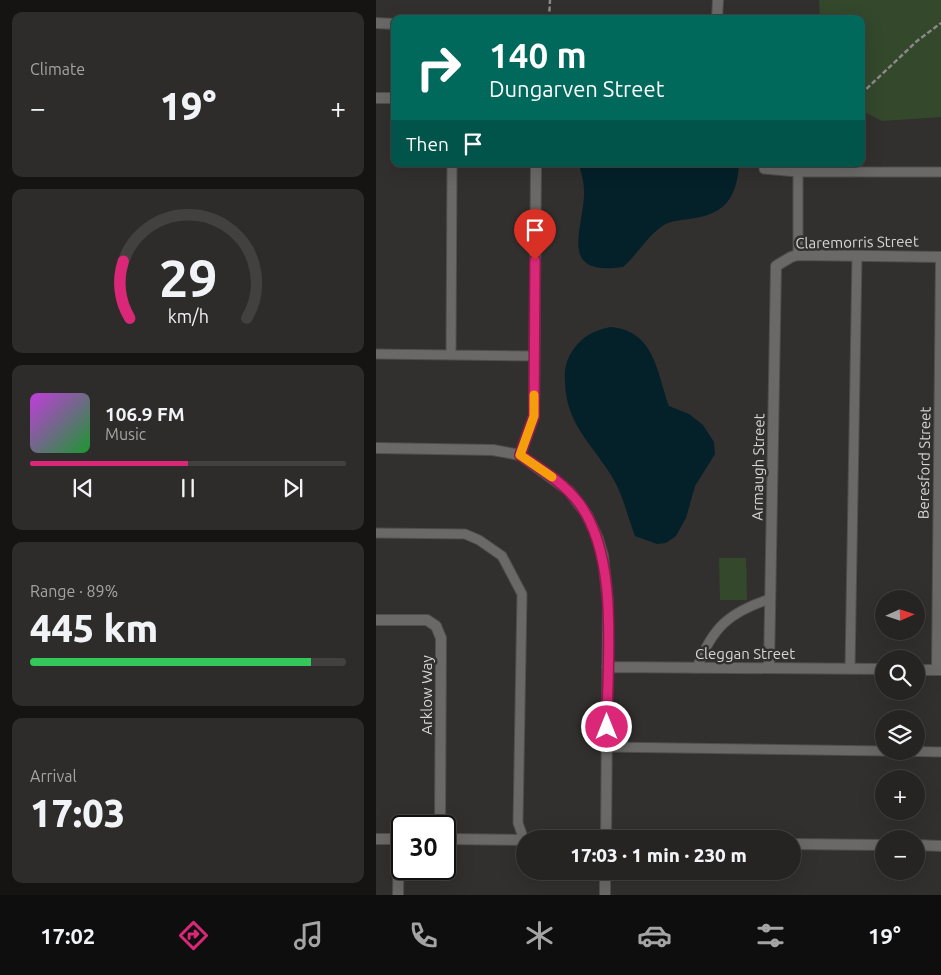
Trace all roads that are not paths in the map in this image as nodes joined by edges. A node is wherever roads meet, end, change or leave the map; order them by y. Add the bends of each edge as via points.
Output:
1 (718, 0) edge
2 (717, 15) edge
3 (376, 24) edge
4 (391, 24) edge
5 (376, 98) edge
6 (391, 98) edge
7 (452, 167) edge
8 (536, 167) edge
9 (764, 169) dead end
10 (798, 172) junction
11 (941, 172) edge
12 (798, 256) junction
13 (858, 256) junction
14 (941, 257) edge
15 (776, 266) joint
16 (376, 354) edge
17 (451, 355) junction
18 (534, 356) junction
19 (376, 448) edge
20 (520, 455) junction
21 (376, 533) edge
22 (770, 598) junction
23 (376, 620) edge
24 (607, 667) junction
25 (697, 668) junction
26 (769, 668) junction
27 (850, 669) junction
28 (875, 669) edge
29 (925, 670) edge
30 (939, 670) edge
31 (607, 747) junction
32 (875, 751) edge
33 (925, 752) edge
34 (941, 752) edge
35 (440, 815) edge
36 (521, 830) edge
37 (606, 830) edge
38 (376, 838) edge
39 (391, 839) edge
40 (456, 839) edge
41 (516, 840) edge
42 (801, 844) edge
43 (875, 845) edge
44 (925, 845) edge
45 (941, 846) edge
46 (399, 880) edge
47 (605, 880) edge
48 (398, 895) edge
49 (605, 895) edge

1 - 2 street
3 - 4 street
5 - 6 street
7 - 17 lane
8 - 18 street
9 - 10 lane
10 - 11 lane
10 - 12 lane
12 - 13 street, Claremorris Street
12 - 15 street, Claremorris Street
13 - 14 street, Claremorris Street
13 - 27 lane
14 - 30 street, Beresford Street
15 - 22 street, Armaugh Street
16 - 17 lane
17 - 18 lane
18 - 20 street via 534,416
19 - 20 street via 493,450
20 - 24 street via 569,491 587,515 598,539 608,603
21 - 36 lane via 465,534 502,556 518,584 522,594 518,822
22 - 25 lane via 739,611 718,628 703,651
22 - 26 street, Armaugh Street
23 - 35 street, Arklow Way via 427,620 436,626 441,638
24 - 25 street, Cleggan Street
24 - 31 street
25 - 26 street, Cleggan Street
26 - 27 street, Cleggan Street
27 - 28 street, Cleggan Street
29 - 30 street
31 - 32 lane
31 - 37 street
33 - 34 lane
38 - 39 street
40 - 41 street
42 - 43 street
44 - 45 street
46 - 48 street
47 - 49 street

